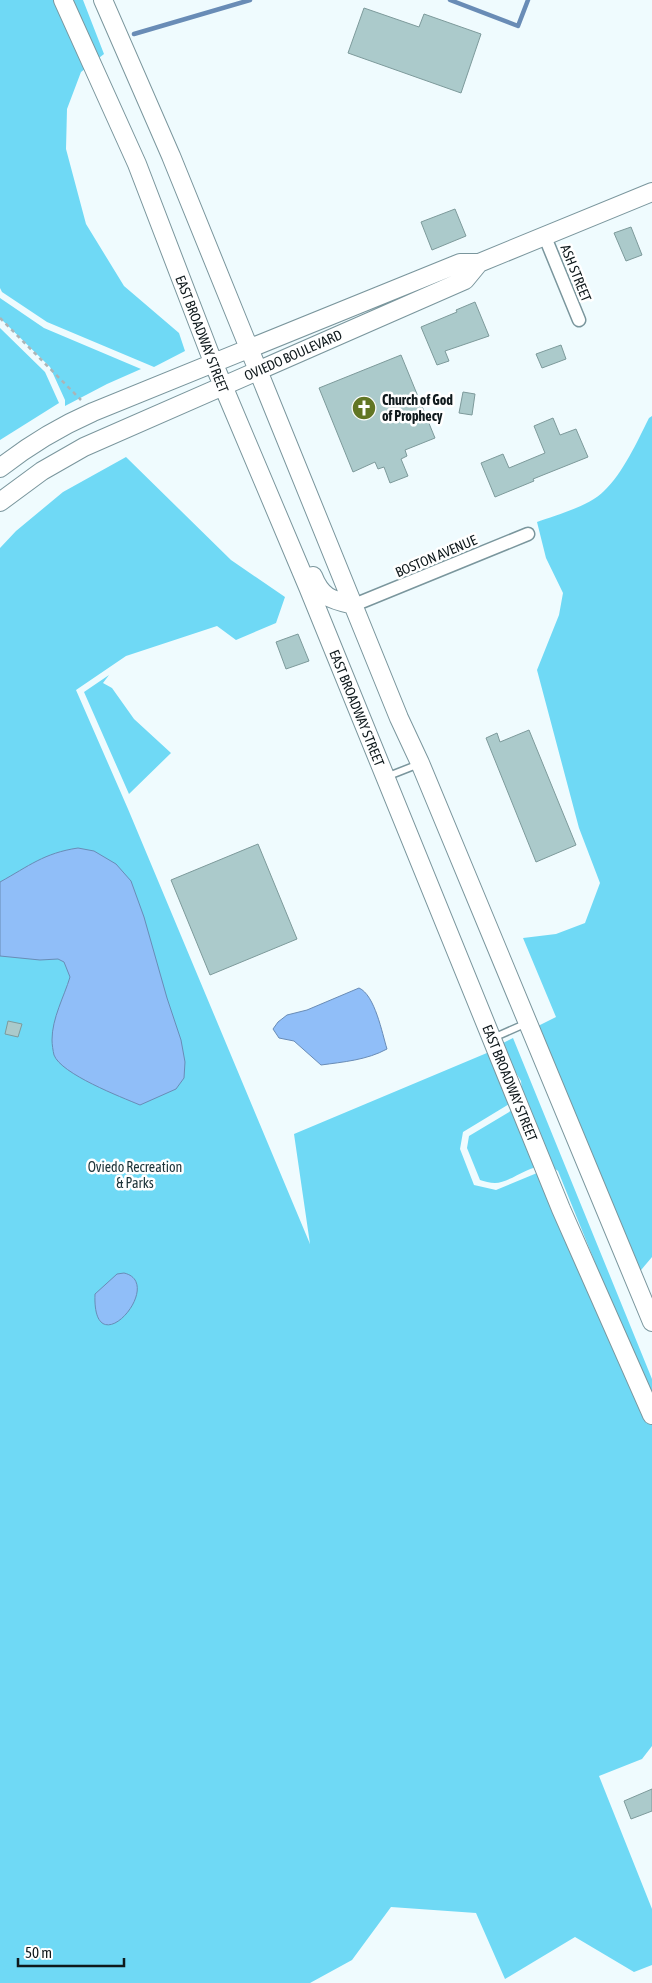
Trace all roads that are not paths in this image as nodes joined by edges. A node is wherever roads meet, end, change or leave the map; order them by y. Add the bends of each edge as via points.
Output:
1 (63, 0) edge
2 (103, 0) edge
3 (652, 192) edge
4 (545, 237) junction
5 (479, 263) junction
6 (579, 320) dead end
7 (249, 349) junction
8 (213, 362) junction
9 (258, 370) junction
10 (222, 385) junction
11 (256, 463) junction
12 (0, 468) edge
13 (0, 502) edge
14 (528, 534) dead end
15 (354, 605) junction
16 (420, 763) junction
17 (385, 778) junction
18 (528, 1023) junction
19 (492, 1038) junction
20 (651, 1318) edge
21 (652, 1415) edge

1 - 8 main road, EAST BROADWAY STREET via 137,164
2 - 7 main road via 171,156
3 - 4 main road, OVIEDO BOULEVARD
4 - 5 main road, OVIEDO BOULEVARD
4 - 6 street, ASH STREET
5 - 7 main road, OVIEDO BOULEVARD via 460,262
5 - 9 main road, OVIEDO BOULEVARD via 465,280
7 - 8 main road, OVIEDO BOULEVARD
7 - 9 main road
8 - 10 main road, EAST BROADWAY STREET
8 - 12 main road, OVIEDO BOULEVARD via 61,427 25,448
9 - 10 main road, OVIEDO BOULEVARD
9 - 15 main road
10 - 11 main road, EAST BROADWAY STREET
10 - 13 main road, OVIEDO BOULEVARD via 84,448 42,471
11 - 15 main road via 274,480 321,592 329,599
11 - 17 main road, EAST BROADWAY STREET
14 - 15 street, BOSTON AVENUE
15 - 16 main road
16 - 17 lane
16 - 18 main road
17 - 19 main road, EAST BROADWAY STREET
18 - 19 lane
18 - 20 main road
19 - 21 main road, EAST BROADWAY STREET via 561,1209

